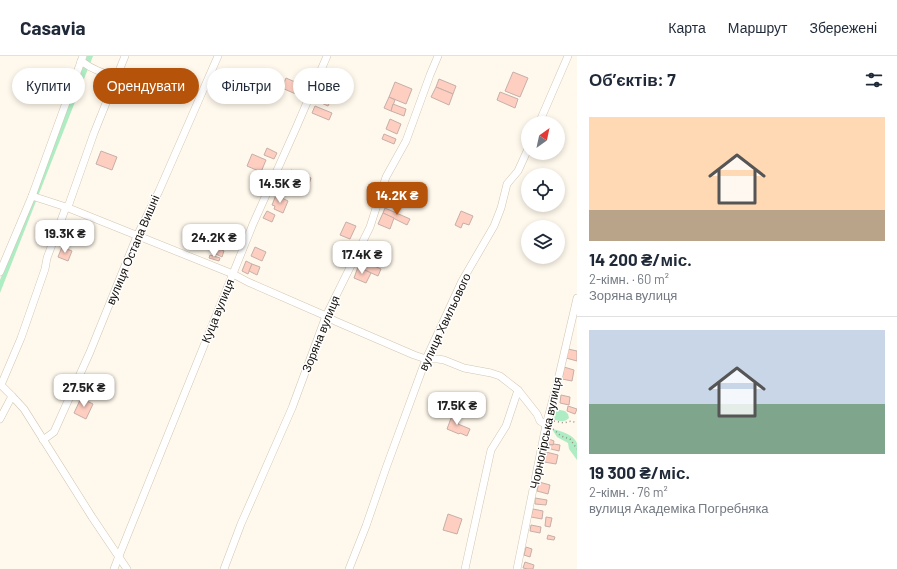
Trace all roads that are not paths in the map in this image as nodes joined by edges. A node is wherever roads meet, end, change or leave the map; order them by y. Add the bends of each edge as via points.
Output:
1 (126, 56) edge
2 (218, 56) edge
3 (327, 56) edge
4 (438, 56) edge
5 (568, 56) edge
6 (82, 58) edge
7 (121, 68) edge
8 (93, 69) edge
9 (106, 104) edge
10 (542, 116) edge
11 (523, 160) edge
12 (32, 196) junction
13 (66, 207) junction
14 (137, 236) junction
15 (0, 272) edge
16 (233, 274) junction
17 (577, 298) edge
18 (326, 316) junction
19 (426, 359) junction
20 (1, 384) edge
21 (518, 390) junction
22 (12, 396) junction
23 (0, 419) edge
24 (547, 422) junction
25 (43, 440) junction
26 (119, 556) junction
27 (114, 569) edge
28 (127, 569) edge
29 (224, 569) edge
30 (349, 569) edge
31 (465, 569) edge
32 (518, 569) edge

1 - 7 street
2 - 14 street, вулиця Остапа Вишні
3 - 16 street, Куца вулиця
4 - 18 street, Зоряна вулиця via 406,141 386,178 370,227
5 - 10 street
6 - 8 street
6 - 12 street
9 - 13 street
11 - 19 street, вулиця Хвильового via 507,184 494,226 462,281
12 - 13 street
12 - 15 street
13 - 14 street
13 - 20 street via 21,338
14 - 16 street
14 - 25 street, вулиця Остапа Вишні via 54,432
16 - 18 street
16 - 26 street, Куца вулиця
17 - 24 street, Чорногірська вулиця
18 - 19 street
18 - 29 street, Зоряна вулиця via 292,408
19 - 21 street via 438,359 500,376
19 - 30 street, вулиця Хвильового
20 - 22 street
21 - 24 street via 540,421
21 - 31 street via 506,426 491,450
22 - 23 street
22 - 25 street via 24,409
24 - 32 street, Чорногірська вулиця
25 - 26 street
26 - 27 street, Куца вулиця
26 - 28 street

